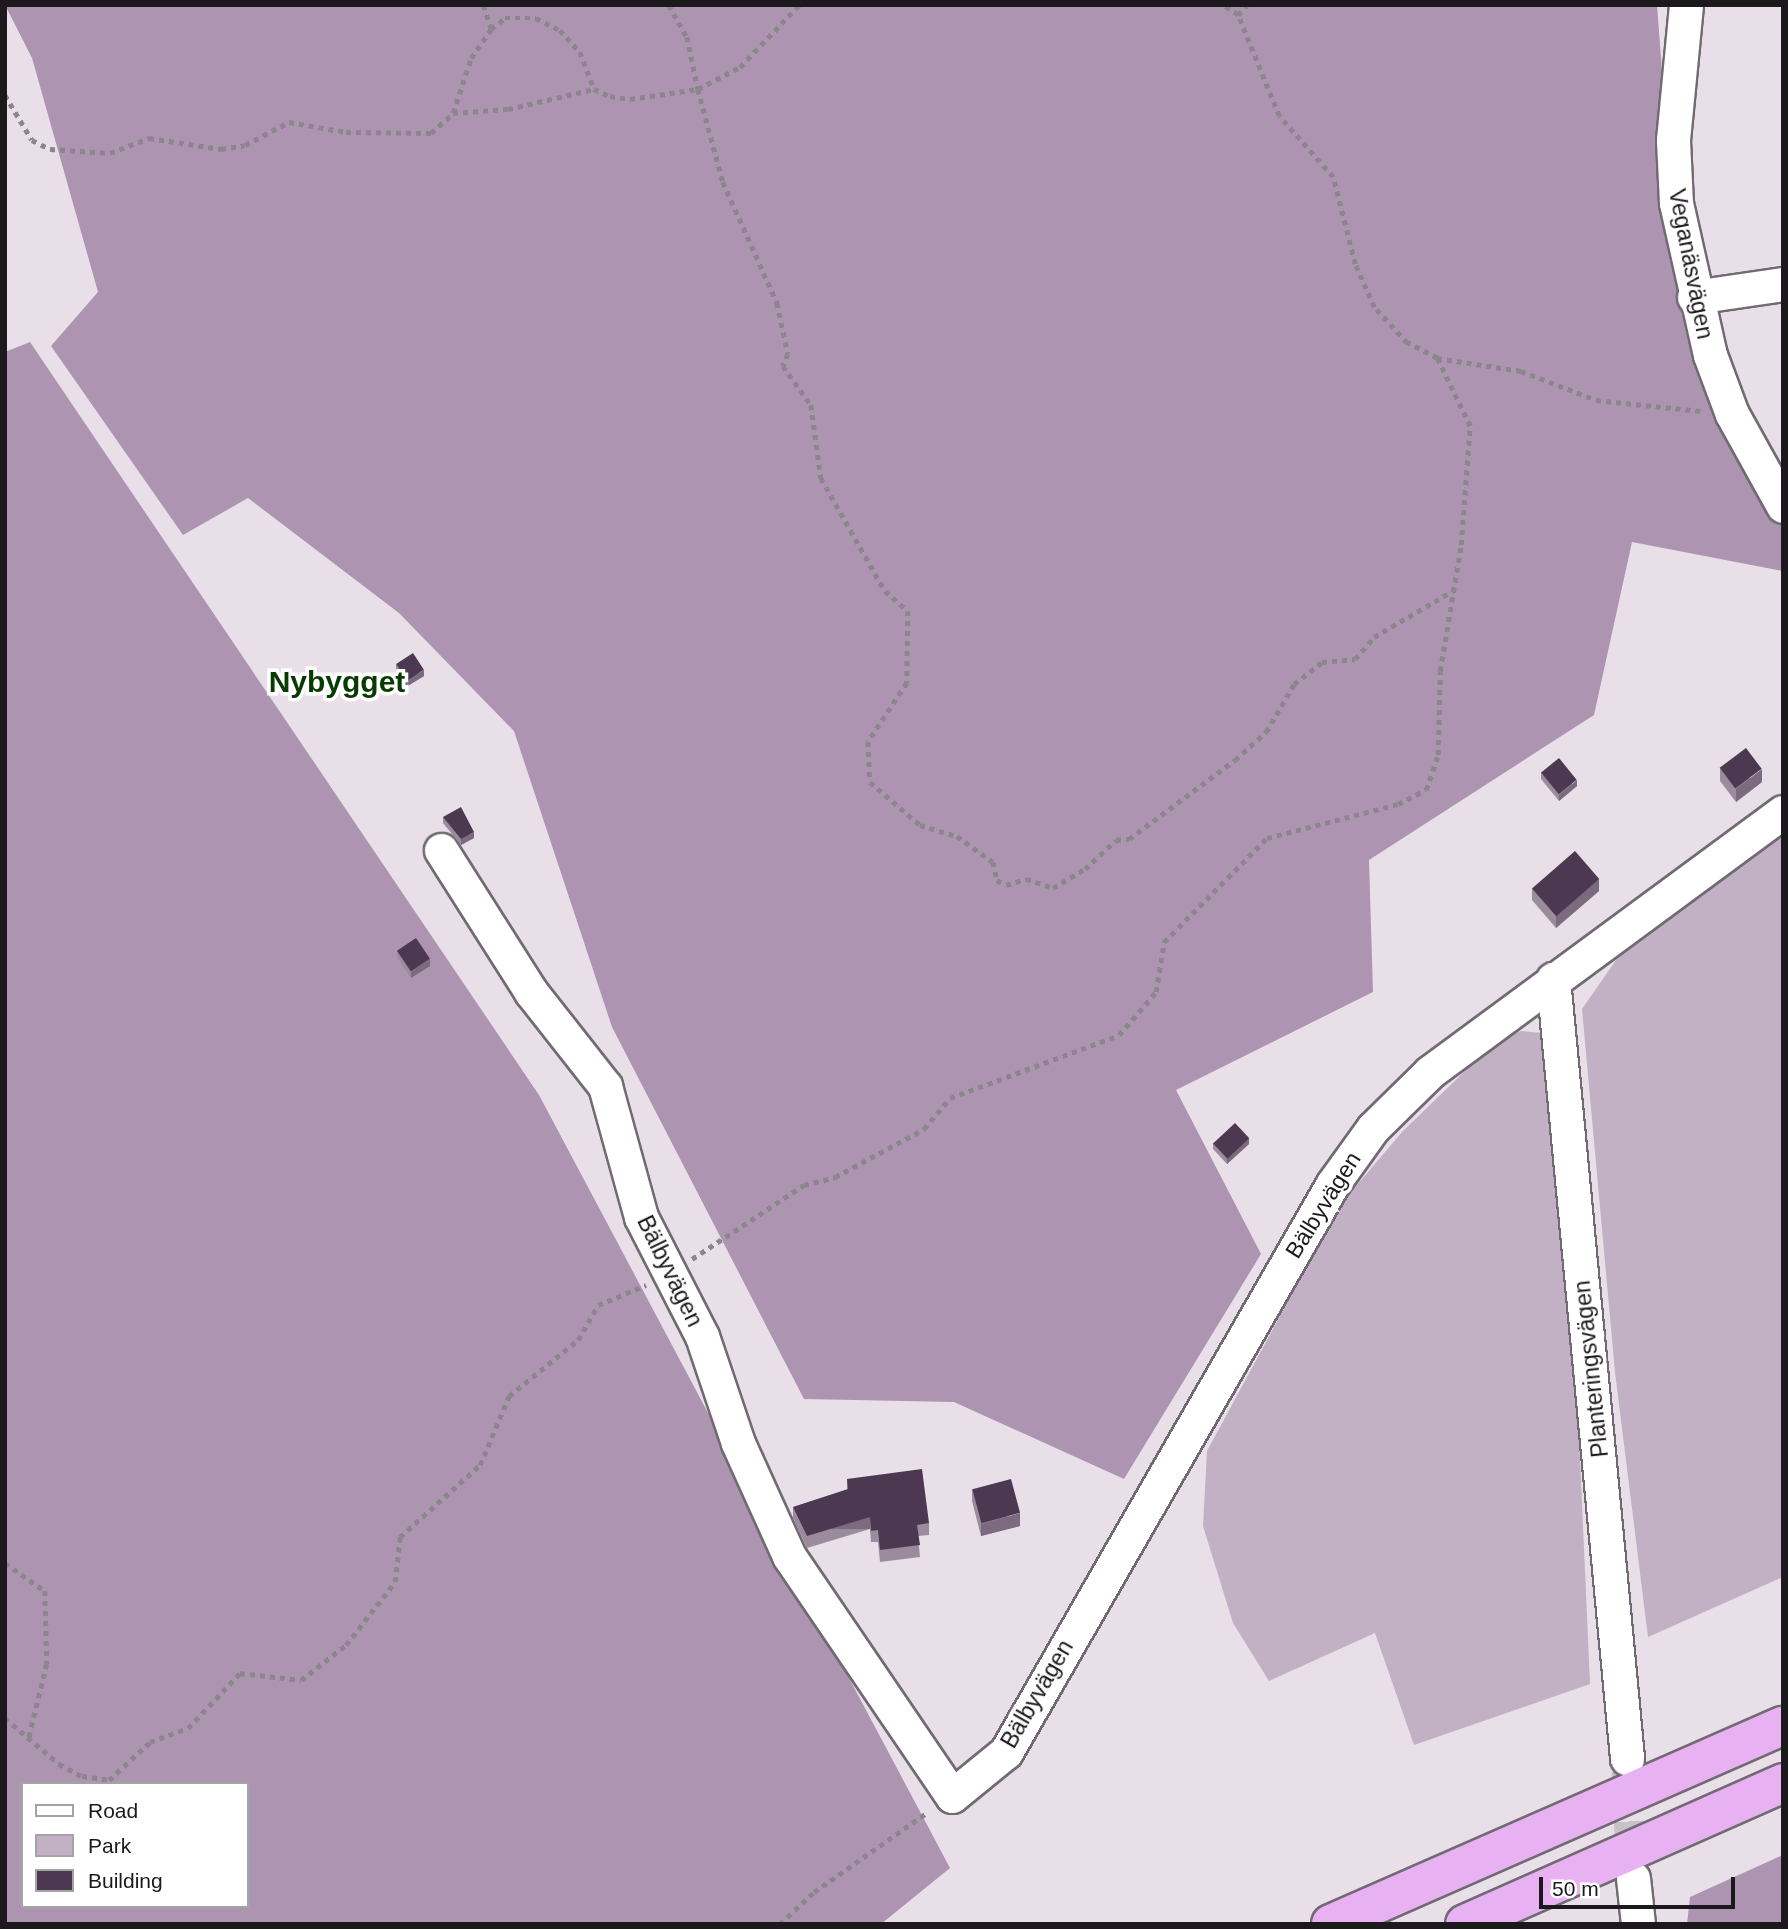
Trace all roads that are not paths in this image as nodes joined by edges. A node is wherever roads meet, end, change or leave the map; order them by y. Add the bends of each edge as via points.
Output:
1 (1686, 5) edge
2 (1783, 285) edge
3 (1694, 297) junction
4 (1783, 506) edge
5 (1783, 812) edge
6 (441, 850) dead end
7 (1553, 979) junction
8 (1783, 1726) edge
9 (1628, 1758) tunnel mouth
10 (1783, 1783) edge
11 (1633, 1878) tunnel mouth
12 (1331, 1924) edge
13 (1465, 1924) edge
14 (1638, 1924) edge

1 - 3 street, Veganäsvägen via 1673,140 1676,203
2 - 3 street
3 - 4 street, Veganäsvägen via 1732,414
5 - 7 street, Bälbyvägen
6 - 7 street, Bälbyvägen via 531,992 605,1086 641,1217 702,1336 738,1443 789,1556 952,1796 1006,1752 1347,1163 1430,1072
7 - 9 street, Planteringsvägen
8 - 12 highway
10 - 13 highway
11 - 14 street

